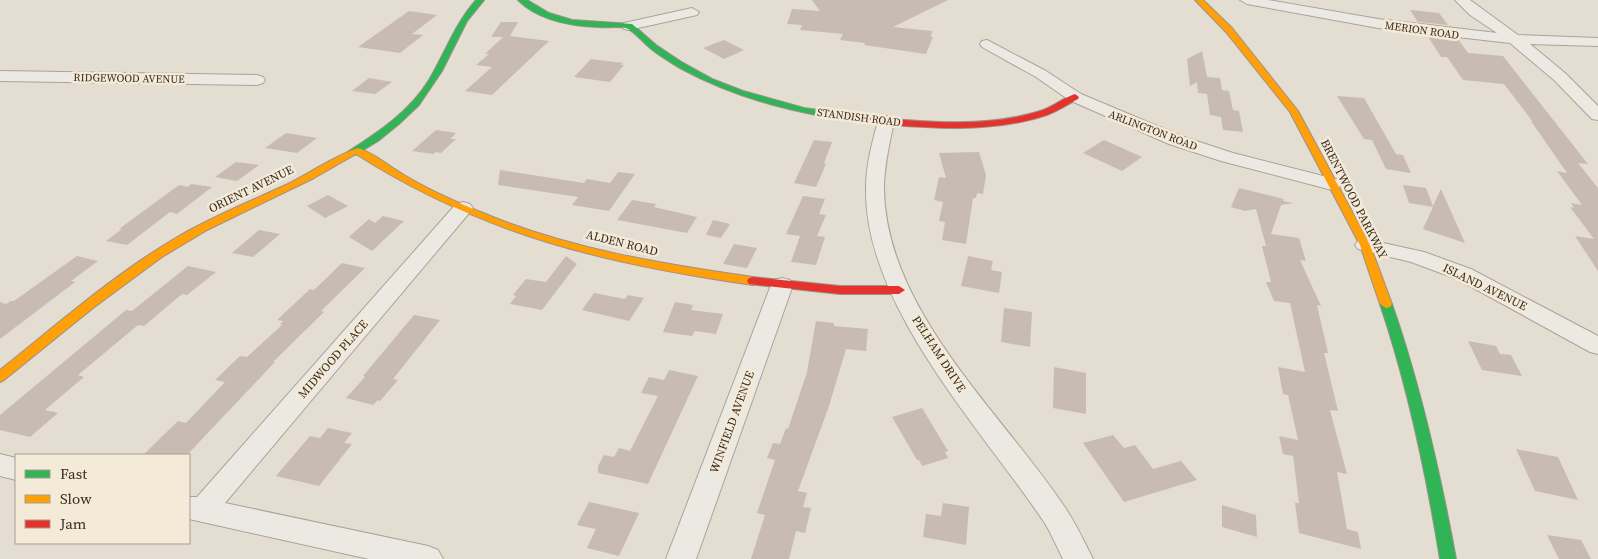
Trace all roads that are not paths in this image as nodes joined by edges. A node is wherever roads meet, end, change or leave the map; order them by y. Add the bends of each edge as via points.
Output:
1 (480, 0) edge
2 (522, 0) edge
3 (1199, 0) edge
4 (1247, 0) edge
5 (1462, 0) edge
6 (692, 12) dead end
7 (629, 26) junction
8 (1516, 40) junction
9 (1598, 42) edge
10 (987, 44) dead end
11 (0, 76) edge
12 (257, 80) dead end
13 (1075, 97) junction
14 (1598, 114) edge
15 (886, 122) junction
16 (358, 151) junction
17 (1332, 184) junction
18 (463, 208) junction
19 (1365, 245) junction
20 (782, 285) junction
21 (899, 290) junction
22 (1598, 346) edge
23 (0, 377) edge
24 (0, 466) edge
25 (15, 469) edge
26 (196, 509) edge
27 (428, 559) edge
28 (681, 559) edge
29 (1078, 559) edge
30 (1448, 559) edge

1 - 16 street, ORIENT AVENUE via 466,13 452,36 434,79 420,98
2 - 7 street via 528,7 560,20
3 - 17 street, BRENTWOOD PARKWAY via 1229,30 1294,111
4 - 8 street, MERION ROAD via 1411,29
5 - 8 street via 1491,25
6 - 7 street
7 - 15 street, STANDISH ROAD via 652,49 693,74 721,86 814,112
8 - 9 street, MERION ROAD
8 - 14 street via 1558,73
10 - 13 street, ARLINGTON ROAD
11 - 12 street, RIDGEWOOD AVENUE
13 - 15 street, STANDISH ROAD via 1044,113 1012,121
13 - 17 street, ARLINGTON ROAD via 1184,143
15 - 21 street, PELHAM DRIVE via 876,165 875,190 878,222
16 - 18 street, ALDEN ROAD via 384,170
16 - 23 street, ORIENT AVENUE via 207,226 154,257
17 - 19 street, BRENTWOOD PARKWAY
18 - 20 street, ALDEN ROAD via 540,236 602,253 665,268
18 - 26 street, MIDWOOD PLACE
19 - 22 street, ISLAND AVENUE via 1418,257 1464,274
19 - 30 street, BRENTWOOD PARKWAY via 1410,380
20 - 21 street, ALDEN ROAD
20 - 28 street, WINFIELD AVENUE
21 - 29 street, PELHAM DRIVE via 935,352 1055,515
24 - 25 street
26 - 27 street

